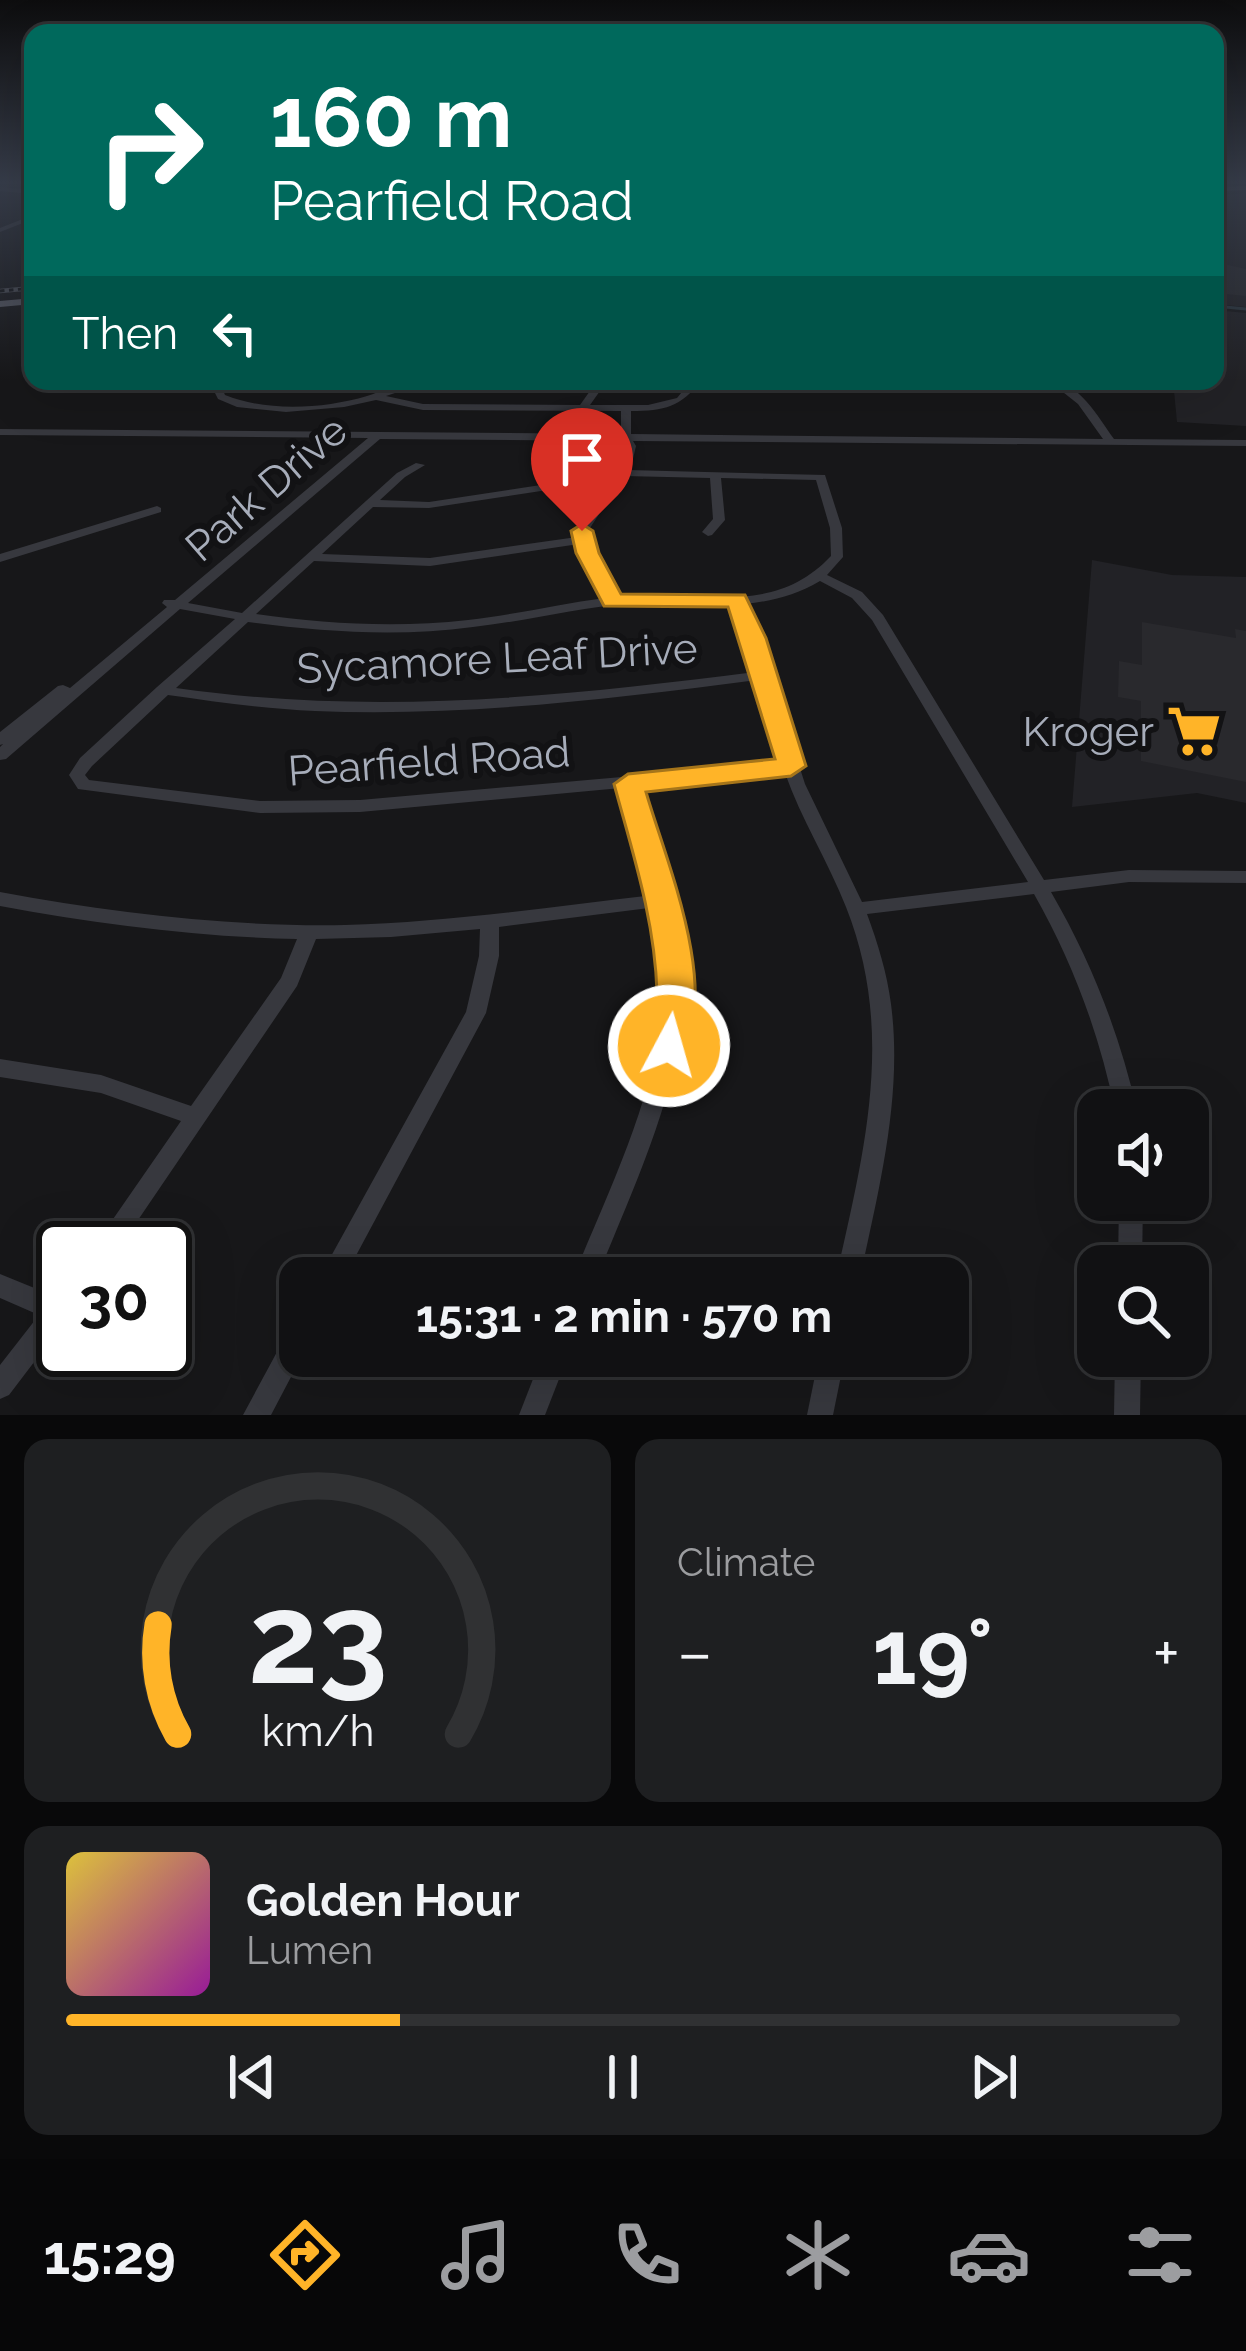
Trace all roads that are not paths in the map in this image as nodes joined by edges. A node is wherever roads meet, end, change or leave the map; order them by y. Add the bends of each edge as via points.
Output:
1 (218, 390) edge
2 (392, 390) edge
3 (596, 390) edge
4 (687, 390) edge
5 (1066, 390) edge
6 (380, 398) junction
7 (266, 405) junction
8 (583, 408) junction
9 (626, 409) junction
10 (0, 432) edge
11 (248, 434) junction
12 (378, 435) junction
13 (626, 437) junction
14 (1111, 442) junction
15 (1246, 443) edge
16 (420, 465) dead end
17 (619, 473) junction
18 (715, 475) junction
19 (603, 495) junction
20 (369, 503) junction
21 (157, 510) dead end
22 (708, 532) dead end
23 (583, 540) junction
24 (310, 557) junction
25 (0, 558) edge
26 (819, 576) junction
27 (736, 600) junction
28 (613, 601) junction
29 (174, 604) junction
30 (242, 618) junction
31 (765, 675) junction
32 (162, 690) junction
33 (0, 740) edge
34 (0, 755) edge
35 (791, 766) junction
36 (628, 784) junction
37 (1246, 877) edge
38 (1044, 888) junction
39 (0, 899) edge
40 (664, 900) junction
41 (856, 909) junction
42 (490, 921) junction
43 (310, 930) junction
44 (0, 1068) edge
45 (1121, 1089) edge
46 (197, 1117) junction
47 (124, 1221) edge
48 (343, 1257) edge
49 (593, 1257) edge
50 (852, 1257) edge
51 (0, 1286) edge
52 (36, 1298) edge
53 (36, 1339) edge
54 (279, 1373) edge
55 (547, 1377) edge
56 (828, 1377) edge
57 (1128, 1377) edge
58 (0, 1386) edge
59 (256, 1415) edge
60 (532, 1415) edge
61 (820, 1415) edge
62 (1127, 1415) edge

1 - 7 street via 229,402
2 - 6 street
3 - 8 street
4 - 9 street via 674,403
5 - 14 street
6 - 7 street
6 - 8 street via 423,407
7 - 11 street
8 - 9 street
9 - 13 street
10 - 11 street
11 - 12 street
12 - 13 street
12 - 29 street, Park Drive
13 - 14 street
13 - 17 street via 632,446
14 - 15 street
16 - 20 street
17 - 18 street
17 - 19 street
18 - 22 street via 719,520
18 - 26 street via 826,482 839,543
19 - 20 street via 541,488 429,505
19 - 23 street via 585,519
20 - 24 street
21 - 25 street
23 - 24 street via 430,562
23 - 28 street
24 - 30 street
26 - 27 street
26 - 38 street via 878,618
27 - 28 street
27 - 31 street
28 - 30 street via 399,629
29 - 30 street
29 - 33 street, Park Drive
29 - 34 street, Park Drive
30 - 32 street
31 - 32 street, Sycamore Leaf Drive via 364,711
31 - 35 street
32 - 36 street, Pearfield Road via 76,775 84,785 260,807
35 - 36 street, Pearfield Road
35 - 41 street
36 - 40 street
37 - 38 street via 1165,873
38 - 41 street
38 - 45 street via 1086,971
39 - 43 street via 146,923
40 - 42 street
40 - 49 street via 676,972 669,1046
41 - 50 street via 880,982 887,1070
42 - 43 street
42 - 48 street via 476,1013
43 - 46 street via 290,981
44 - 46 street via 101,1084
46 - 47 street
51 - 52 street
53 - 58 street
54 - 59 street
55 - 60 street
56 - 61 street
57 - 62 street

